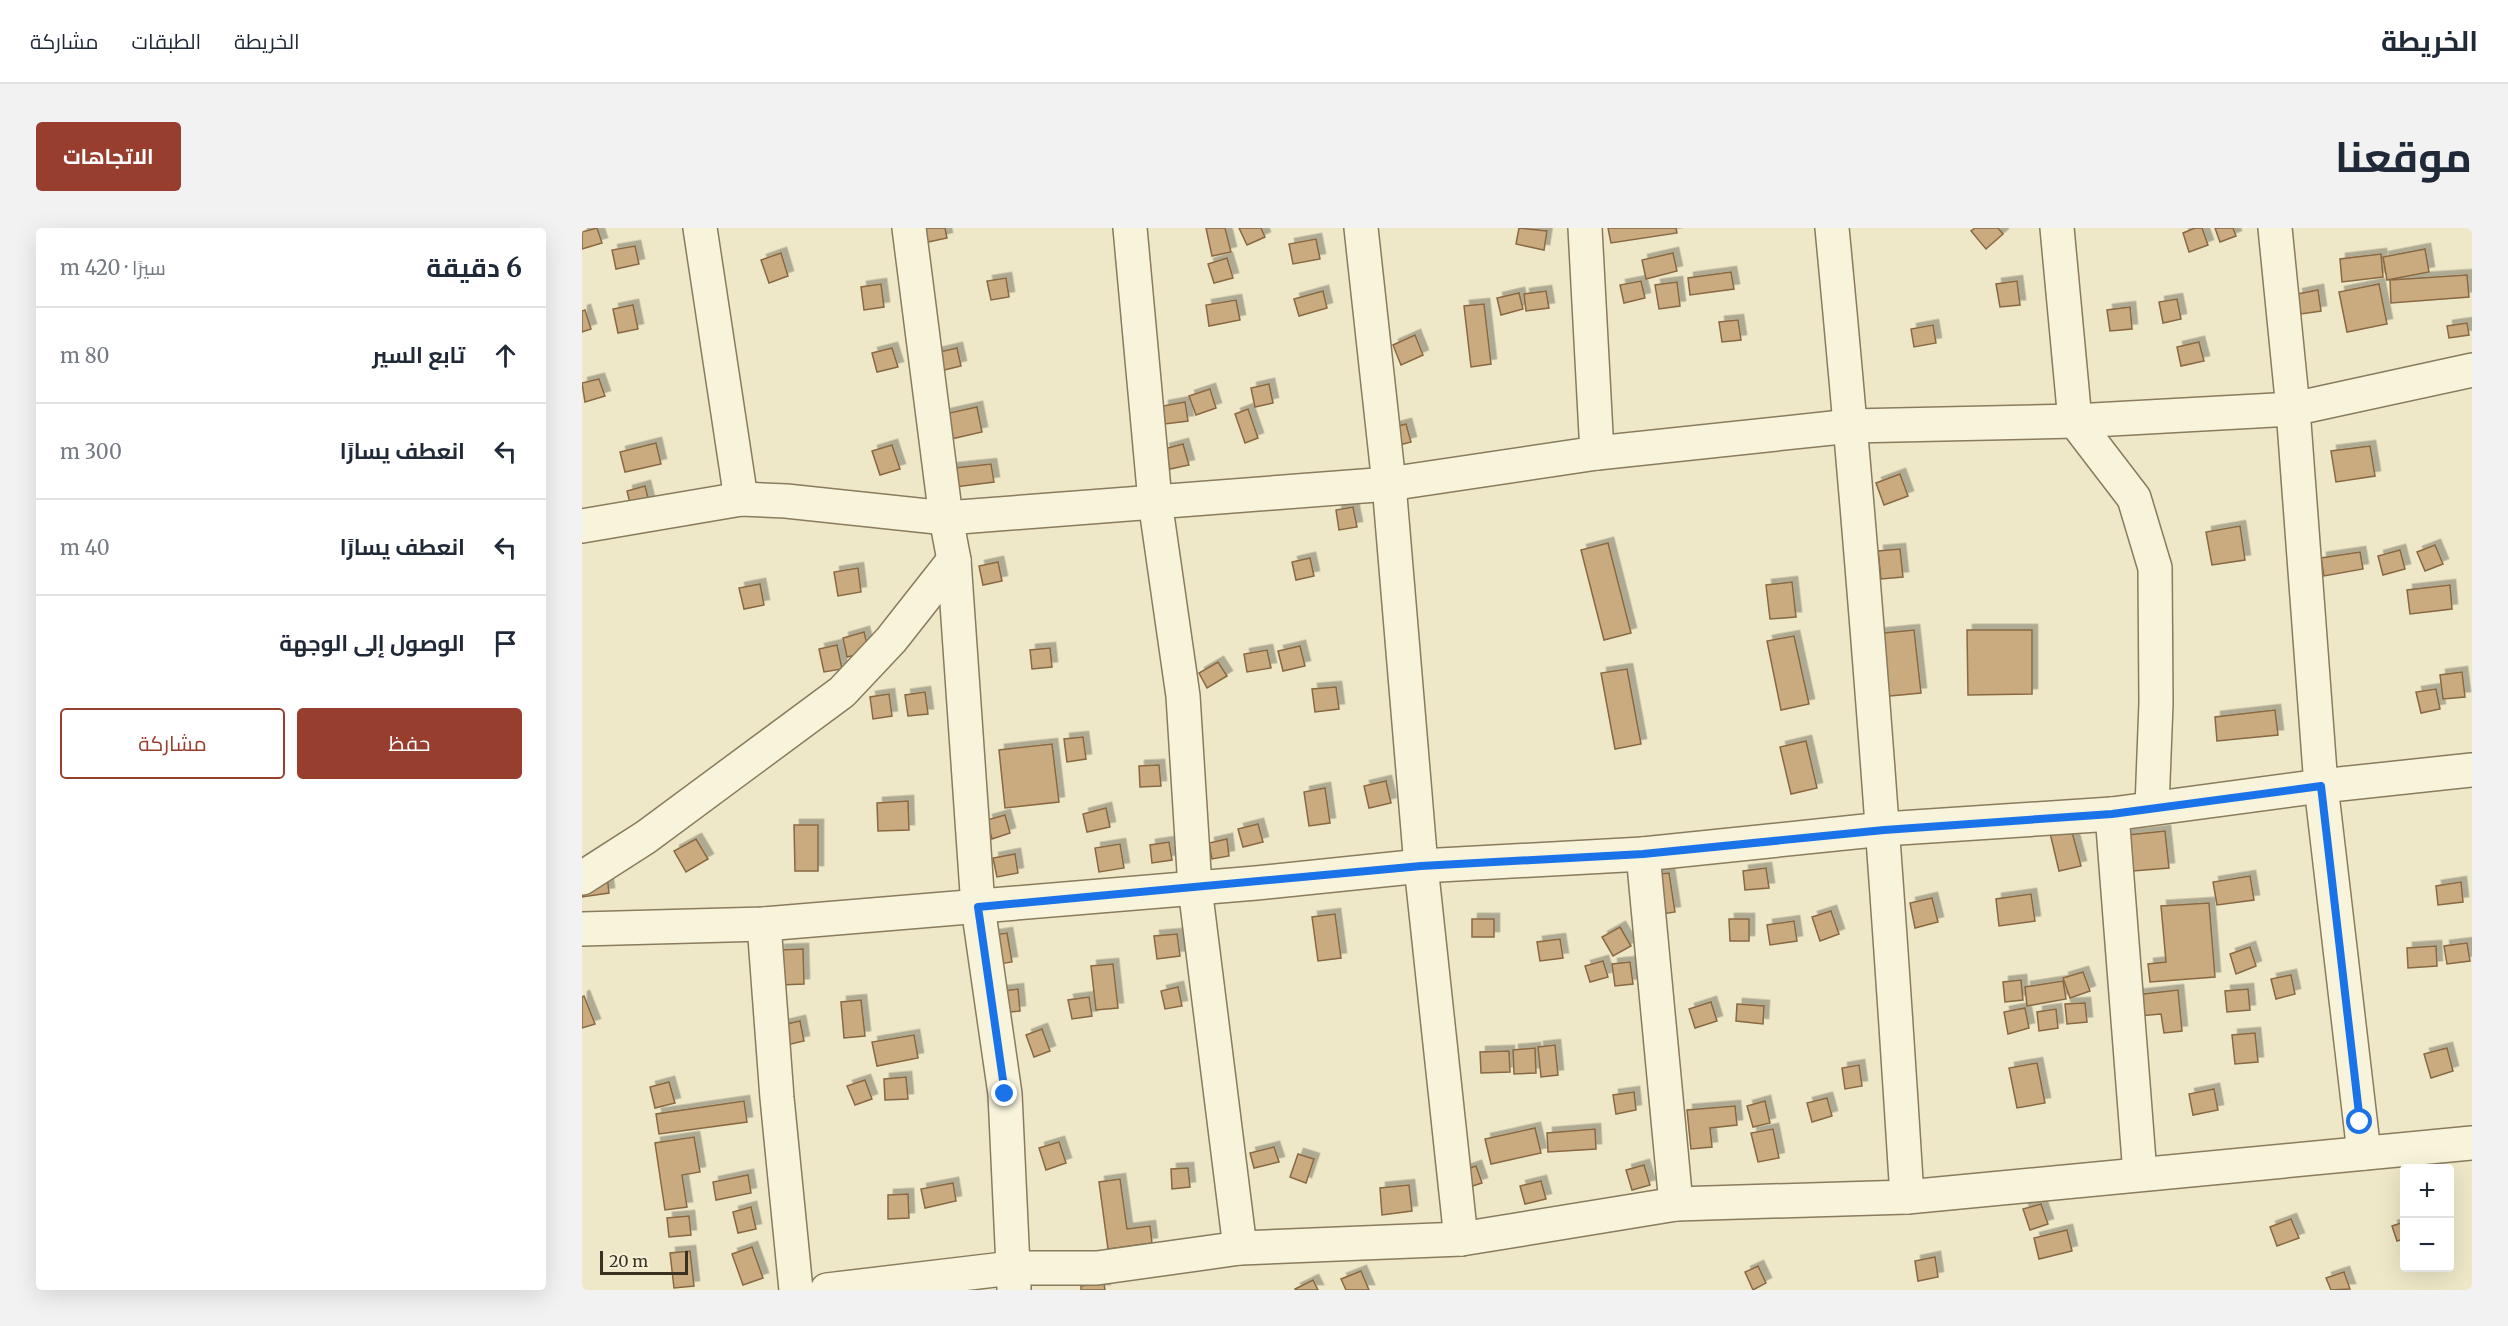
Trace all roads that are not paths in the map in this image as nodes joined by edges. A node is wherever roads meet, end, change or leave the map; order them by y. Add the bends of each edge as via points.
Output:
1 (700, 228) edge
2 (909, 228) edge
3 (1130, 228) edge
4 (1361, 228) edge
5 (1585, 228) edge
6 (1832, 228) edge
7 (2057, 228) edge
8 (2275, 228) edge
9 (2472, 370) edge
10 (2293, 409) junction
11 (2075, 421) junction
12 (1851, 426) junction
13 (1597, 453) junction
14 (1389, 484) junction
15 (741, 499) junction
16 (1155, 501) junction
17 (946, 518) junction
18 (582, 526) edge
19 (954, 560) junction
20 (2472, 771) edge
21 (2321, 786) junction
22 (2152, 807) junction
23 (2112, 814) junction
24 (1884, 830) junction
25 (1643, 854) junction
26 (1421, 866) junction
27 (582, 878) edge
28 (1196, 888) junction
29 (978, 907) junction
30 (764, 924) junction
31 (582, 929) edge
32 (2472, 1143) edge
33 (2364, 1153) junction
34 (2140, 1174) junction
35 (1907, 1197) junction
36 (1676, 1204) junction
37 (1461, 1239) junction
38 (1240, 1248) junction
39 (1013, 1279) edge
40 (796, 1290) edge
41 (827, 1290) edge

1 - 15 street
2 - 17 street
3 - 16 street
4 - 14 street
5 - 13 street
6 - 12 street
7 - 11 street
8 - 10 street
9 - 10 street
10 - 11 street
10 - 21 street
11 - 12 street
11 - 22 street via 2134,498 2155,568
12 - 13 street
12 - 24 street
13 - 14 street
14 - 16 street
14 - 26 street
15 - 17 street
15 - 18 street
16 - 17 street
16 - 28 street via 1183,696
17 - 19 street
19 - 27 street via 891,639 842,692 646,837
19 - 29 street
20 - 21 street
21 - 22 street
21 - 33 street
22 - 23 street
23 - 24 street
23 - 34 street
24 - 25 street
24 - 35 street
25 - 26 street
25 - 36 street
26 - 28 street
26 - 37 street
28 - 29 street
28 - 38 street
29 - 30 street
29 - 39 street via 1005,1094
30 - 31 street
30 - 40 street
32 - 33 street
33 - 34 street
34 - 35 street
35 - 36 street
36 - 37 street
37 - 38 street
38 - 39 street
39 - 41 street

